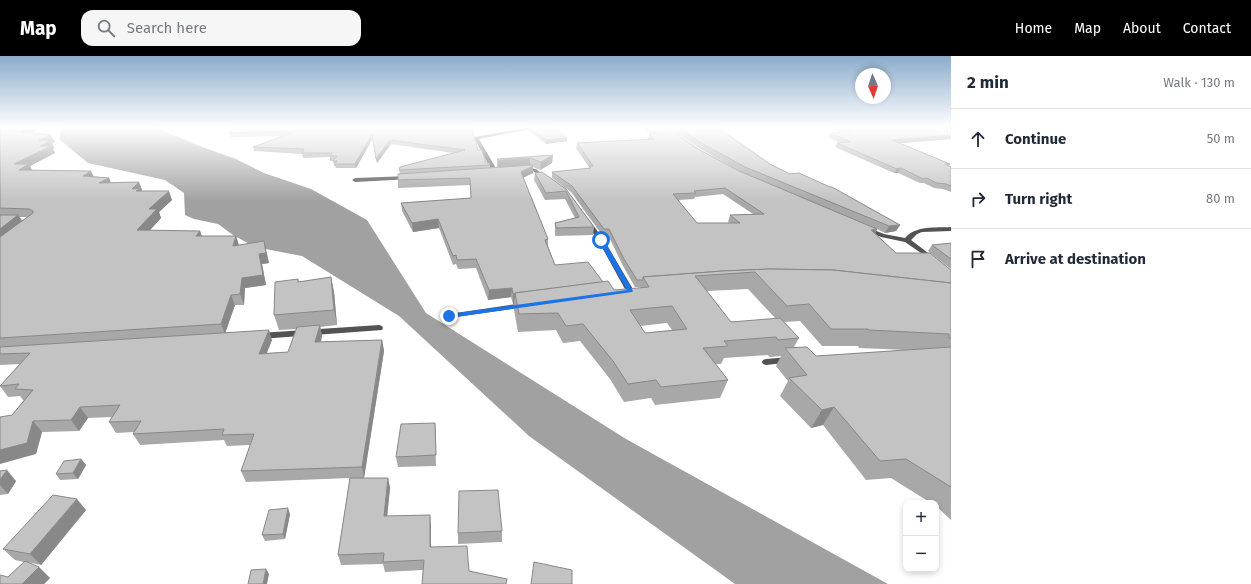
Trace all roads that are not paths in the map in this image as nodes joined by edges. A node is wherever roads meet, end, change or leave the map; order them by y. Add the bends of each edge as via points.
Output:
1 (484, 152) edge
2 (510, 170) edge
3 (517, 170) edge
4 (488, 172) edge
5 (495, 172) junction
6 (416, 178) edge
7 (355, 180) dead end
8 (550, 182) edge
9 (584, 217) edge
10 (863, 228) edge
11 (951, 230) edge
12 (907, 240) junction
13 (942, 266) edge
14 (630, 291) edge
15 (534, 304) edge
16 (449, 316) dead end
17 (379, 328) dead end
18 (252, 336) edge
19 (797, 360) edge
20 (766, 362) dead end

1 - 5 street
2 - 5 street
3 - 8 street via 534,170
4 - 5 street
6 - 7 street
9 - 14 street via 601,240
10 - 12 street via 884,236
11 - 12 street via 920,231 910,234
12 - 13 street
15 - 16 street
17 - 18 street
19 - 20 street

